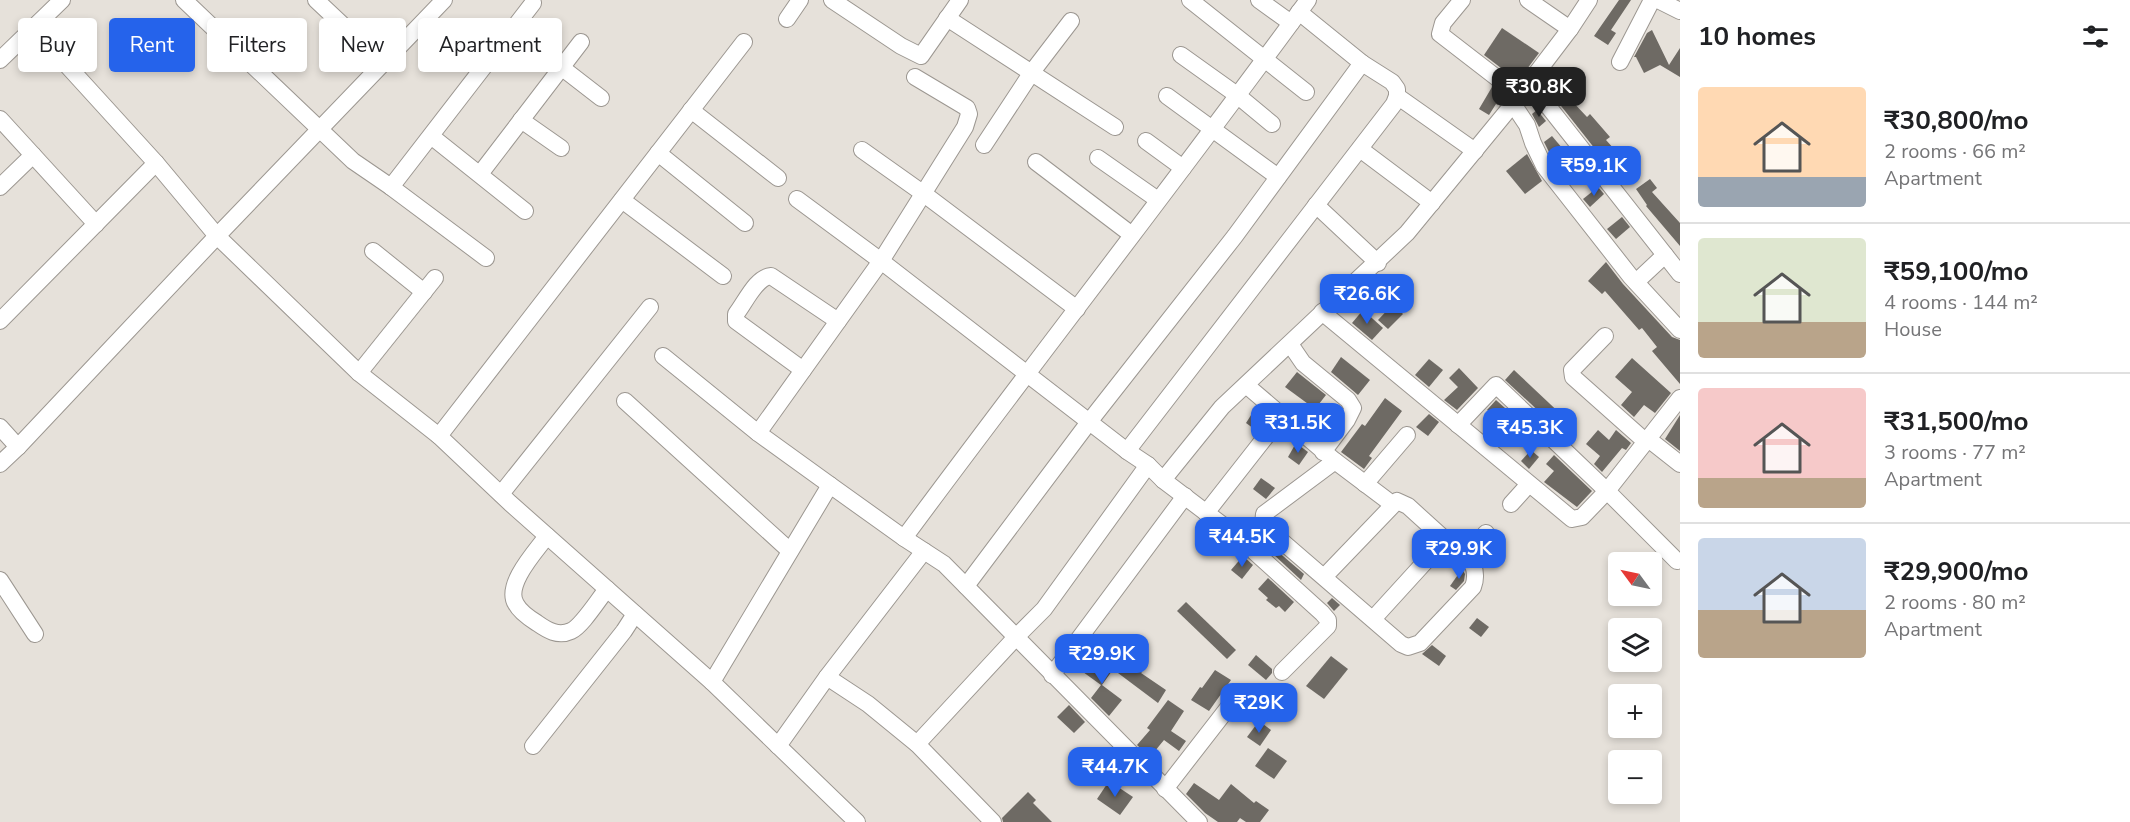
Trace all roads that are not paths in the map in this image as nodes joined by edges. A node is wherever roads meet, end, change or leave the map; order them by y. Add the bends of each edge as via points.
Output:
1 (62, 0) edge
2 (444, 0) edge
3 (800, 0) edge
4 (832, 0) edge
5 (960, 0) edge
6 (1190, 0) edge
7 (1259, 0) edge
8 (1462, 0) edge
9 (1528, 0) edge
10 (1589, 0) edge
11 (1652, 0) edge
12 (1658, 0) edge
13 (190, 2) edge
14 (324, 3) edge
15 (532, 3) dead end
16 (1680, 11) edge
17 (1299, 12) edge
18 (43, 18) edge
19 (339, 18) edge
20 (947, 18) junction
21 (787, 20) dead end
22 (1071, 21) dead end
23 (1570, 29) junction
24 (406, 39) edge
25 (581, 42) dead end
26 (744, 42) dead end
27 (18, 43) edge
28 (1181, 56) dead end
29 (1265, 58) junction
30 (0, 60) edge
31 (1620, 62) dead end
32 (1362, 63) junction
33 (562, 66) edge
34 (562, 68) edge
35 (73, 72) edge
36 (374, 72) edge
37 (557, 72) edge
38 (1032, 72) junction
39 (915, 76) dead end
40 (1306, 92) dead end
41 (1521, 94) junction
42 (1237, 95) junction
43 (1167, 96) dead end
44 (1397, 96) junction
45 (602, 98) dead end
46 (691, 110) junction
47 (0, 119) edge
48 (521, 120) junction
49 (1272, 124) dead end
50 (1115, 127) dead end
51 (1211, 129) junction
52 (319, 130) junction
53 (431, 136) junction
54 (1146, 141) dead end
55 (984, 144) dead end
56 (561, 148) dead end
57 (1360, 149) junction
58 (862, 150) dead end
59 (1475, 152) junction
60 (658, 153) junction
61 (33, 155) junction
62 (1098, 158) dead end
63 (1036, 162) dead end
64 (156, 163) junction
65 (1183, 168) junction
66 (480, 174) junction
67 (1278, 177) junction
68 (778, 178) dead end
69 (0, 187) edge
70 (392, 187) junction
71 (924, 194) junction
72 (797, 199) dead end
73 (622, 200) junction
74 (1158, 200) junction
75 (1432, 203) junction
76 (1317, 206) junction
77 (525, 211) dead end
78 (745, 223) dead end
79 (96, 224) junction
80 (1132, 235) junction
81 (217, 236) junction
82 (373, 251) dead end
83 (1665, 255) junction
84 (486, 258) dead end
85 (881, 261) junction
86 (1378, 263) junction
87 (1680, 274) edge
88 (723, 276) dead end
89 (435, 278) dead end
90 (1636, 282) junction
91 (424, 292) junction
92 (650, 307) dead end
93 (1077, 309) junction
94 (1322, 312) junction
95 (0, 321) edge
96 (838, 321) junction
97 (1680, 330) edge
98 (1605, 336) dead end
99 (1290, 344) junction
100 (663, 356) dead end
101 (803, 370) junction
102 (359, 374) junction
103 (1027, 374) junction
104 (1246, 385) junction
105 (1680, 398) edge
106 (625, 401) dead end
107 (1282, 416) junction
108 (1089, 422) junction
109 (1458, 425) junction
110 (0, 427) edge
111 (758, 433) junction
112 (1407, 435) dead end
113 (439, 436) junction
114 (1646, 440) junction
115 (18, 447) junction
116 (1127, 451) junction
117 (1329, 457) junction
118 (0, 464) edge
119 (1680, 464) edge
120 (1148, 465) junction
121 (1164, 480) junction
122 (1365, 484) junction
123 (1528, 484) junction
124 (830, 485) junction
125 (1607, 491) junction
126 (501, 494) junction
127 (1185, 496) junction
128 (1392, 504) junction
129 (1511, 504) dead end
130 (1206, 513) junction
131 (1486, 533) dead end
132 (547, 536) junction
133 (904, 538) junction
134 (1445, 540) junction
135 (924, 550) junction
136 (790, 551) junction
137 (1465, 558) junction
138 (1677, 561) dead end
139 (1324, 577) junction
140 (0, 580) edge
141 (966, 586) junction
142 (607, 589) junction
143 (635, 614) junction
144 (1373, 619) junction
145 (35, 634) dead end
146 (1017, 636) junction
147 (1282, 672) dead end
148 (1052, 675) junction
149 (826, 677) junction
150 (712, 682) junction
151 (1238, 694) dead end
152 (916, 744) junction
153 (533, 746) dead end
154 (778, 746) junction
155 (1165, 789) junction
156 (857, 822) edge
157 (993, 822) edge
158 (1199, 822) edge

1 - 18 street
2 - 24 street
3 - 21 street
4 - 20 street via 921,56
5 - 20 street
6 - 29 street
7 - 17 street
8 - 41 street via 1443,23 1440,34
9 - 23 street
10 - 23 street
11 - 31 street
12 - 16 street
13 - 52 street
14 - 19 street
15 - 53 street
17 - 29 street
17 - 32 street
20 - 38 street
22 - 38 street
23 - 41 street
25 - 33 street
26 - 46 street
27 - 30 street
28 - 42 street
29 - 40 street
29 - 42 street
32 - 44 street via 1392,82
32 - 67 street
34 - 45 street
35 - 64 street
36 - 52 street
37 - 48 street
38 - 50 street
38 - 55 street
39 - 71 street via 962,103 969,114
41 - 59 street
41 - 83 street
41 - 90 street via 1527,125 1544,166
42 - 49 street
42 - 51 street
43 - 51 street
44 - 57 street
44 - 59 street
46 - 60 street
46 - 68 street
47 - 61 street
48 - 56 street
48 - 66 street
51 - 65 street
51 - 67 street
52 - 70 street via 353,161
52 - 81 street
53 - 66 street
53 - 70 street
54 - 65 street
57 - 75 street
57 - 76 street
58 - 71 street
59 - 75 street
60 - 73 street
60 - 78 street
61 - 69 street
61 - 79 street
62 - 74 street
63 - 80 street
64 - 79 street
64 - 81 street
65 - 74 street
66 - 77 street
67 - 108 street
70 - 84 street
71 - 85 street
71 - 93 street
72 - 85 street
73 - 88 street
73 - 113 street
74 - 80 street
75 - 86 street
76 - 86 street
76 - 116 street
79 - 95 street
80 - 93 street
81 - 102 street
81 - 115 street
82 - 91 street
83 - 87 street
83 - 90 street
85 - 96 street
85 - 103 street
86 - 94 street
89 - 91 street
90 - 97 street
91 - 102 street
92 - 126 street
93 - 103 street
94 - 99 street
94 - 109 street
96 - 101 street
96 - 101 street via 771,276 760,281 736,314 736,321
98 - 114 street via 1572,370 1573,376
99 - 104 street
99 - 117 street via 1303,363 1353,408
100 - 111 street
101 - 111 street
102 - 113 street
103 - 108 street
103 - 133 street
104 - 107 street
104 - 121 street via 1222,407
105 - 114 street
106 - 136 street
107 - 117 street
107 - 130 street
108 - 116 street
108 - 141 street
109 - 123 street
109 - 125 street via 1496,385
110 - 115 street
111 - 124 street
112 - 122 street
113 - 126 street
114 - 119 street
114 - 125 street
115 - 118 street
116 - 120 street
117 - 122 street
117 - 139 street via 1262,519 1263,525
120 - 121 street
120 - 146 street via 1044,609
121 - 127 street
122 - 128 street
123 - 125 street via 1566,516 1576,519
123 - 129 street
124 - 133 street
124 - 136 street
125 - 138 street
126 - 132 street
127 - 130 street
127 - 148 street
128 - 134 street via 1397,501 1408,506
128 - 139 street
130 - 147 street via 1237,536 1328,620 1328,626
131 - 137 street
132 - 142 street
132 - 142 street via 518,575 513,591 514,603 525,614 558,634 572,631
133 - 135 street
134 - 137 street
134 - 144 street
135 - 141 street
135 - 149 street
136 - 150 street
137 - 144 street via 1476,572 1473,587 1420,643 1408,647 1401,644
139 - 144 street
140 - 145 street
141 - 146 street
142 - 143 street
143 - 150 street
143 - 153 street
146 - 148 street
146 - 152 street
148 - 155 street
149 - 152 street via 868,704
149 - 154 street
150 - 154 street
151 - 155 street
152 - 157 street
154 - 156 street
155 - 158 street

